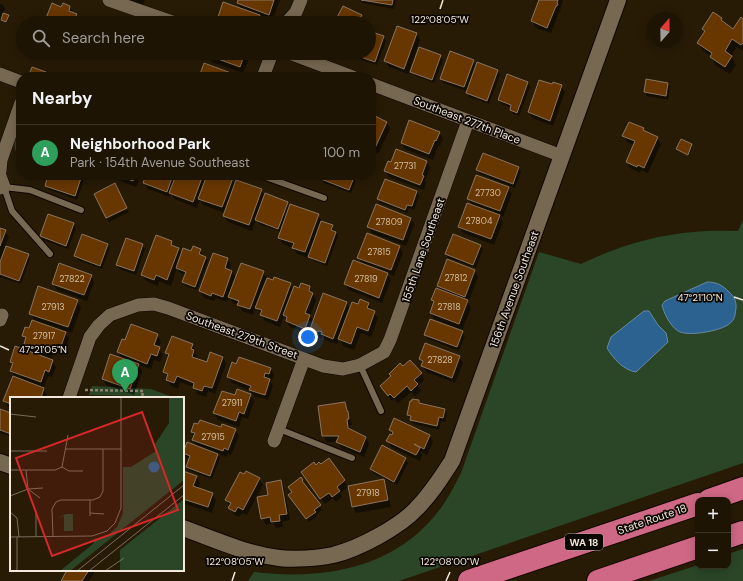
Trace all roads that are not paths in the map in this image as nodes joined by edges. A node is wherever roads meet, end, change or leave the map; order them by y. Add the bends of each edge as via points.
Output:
1 (109, 0) edge
2 (301, 0) edge
3 (618, 0) edge
4 (155, 16) edge
5 (292, 16) edge
6 (269, 60) edge
7 (308, 60) edge
8 (265, 72) edge
9 (340, 72) edge
10 (0, 74) edge
11 (16, 80) edge
12 (376, 86) edge
13 (16, 116) edge
14 (468, 121) junction
15 (562, 156) junction
16 (0, 170) edge
17 (274, 180) edge
18 (1, 184) edge
19 (324, 198) dead end
20 (82, 210) dead end
21 (50, 254) dead end
22 (304, 359) junction
23 (360, 365) junction
24 (71, 394) edge
25 (381, 411) dead end
26 (277, 435) joint
27 (352, 458) dead end
28 (0, 462) edge
29 (10, 466) edge
30 (743, 488) edge
31 (718, 497) edge
32 (695, 505) edge
33 (184, 528) edge
34 (743, 532) edge
35 (731, 536) edge
36 (695, 549) edge
37 (469, 581) edge
38 (598, 581) edge

1 - 4 street
2 - 5 street
3 - 15 street, 156th Avenue Southeast
6 - 8 street
7 - 9 street
10 - 11 street
12 - 14 street, Southeast 277th Place
13 - 16 street
14 - 15 street, Southeast 277th Place
14 - 23 street, 155th Lane Southeast via 390,340 384,352
15 - 33 street, 156th Avenue Southeast via 452,462 438,484 416,509 391,529 363,544 334,555 308,558 280,558 247,551
17 - 19 lane
18 - 20 lane via 30,190
18 - 21 lane via 12,211
22 - 23 street, Southeast 279th Street via 323,366 343,369
22 - 24 street, Southeast 279th Street via 168,308 154,304 138,305 110,315 99,325 90,337
22 - 26 street
23 - 25 lane
26 - 27 lane
28 - 29 street
30 - 31 highway
32 - 37 highway, State Route 18 / WA 18
34 - 35 highway
36 - 38 highway

